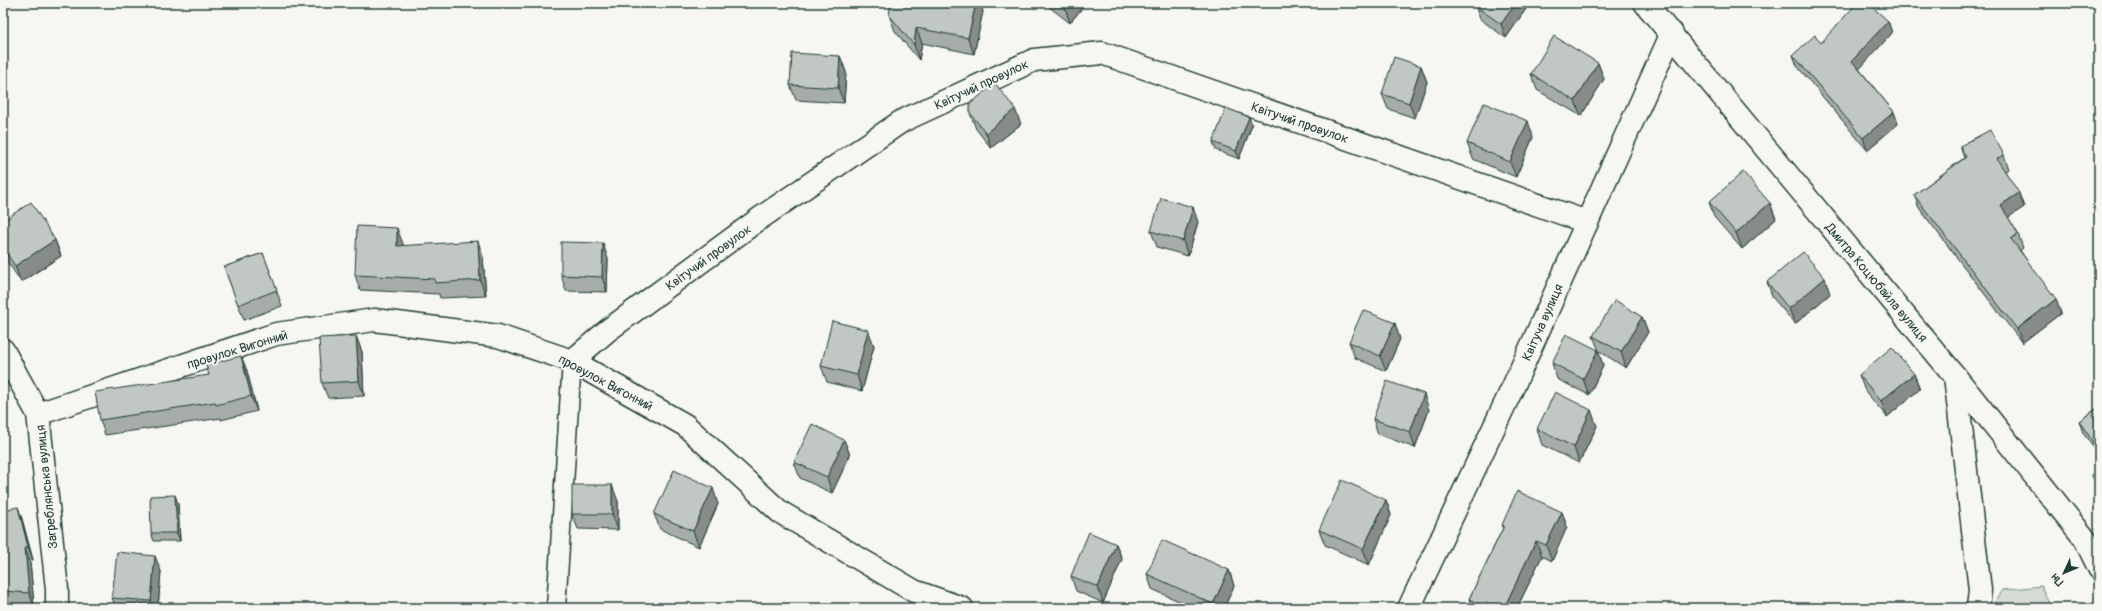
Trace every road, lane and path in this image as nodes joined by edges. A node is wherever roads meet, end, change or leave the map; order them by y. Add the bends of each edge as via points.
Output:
1 (1645, 3) edge
2 (1665, 3) edge
3 (1672, 34) junction
4 (1587, 222) junction
5 (3, 350) edge
6 (572, 361) junction
7 (1955, 376) junction
8 (38, 414) junction
9 (2099, 568) edge
10 (57, 608) edge
11 (556, 608) edge
12 (962, 608) edge
13 (1409, 608) edge
14 (1978, 608) edge

1 - 3 street, Дмитра Коцюбайла вулиця
2 - 3 street
3 - 4 street, Квітуча вулиця
3 - 7 street, Дмитра Коцюбайла вулиця
4 - 6 street, Квітучий провулок via 1102,53 1034,60 902,121 759,219 607,331
4 - 13 street, Квітуча вулиця
5 - 8 street, Загреблянська вулиця
6 - 8 street, провулок Вигонний via 498,336 374,320 276,334
6 - 11 lane
6 - 12 street, провулок Вигонний via 686,425 780,512 914,592
7 - 9 street, Дмитра Коцюбайла вулиця via 2085,539
7 - 14 street via 1980,590
8 - 10 street, Загреблянська вулиця

